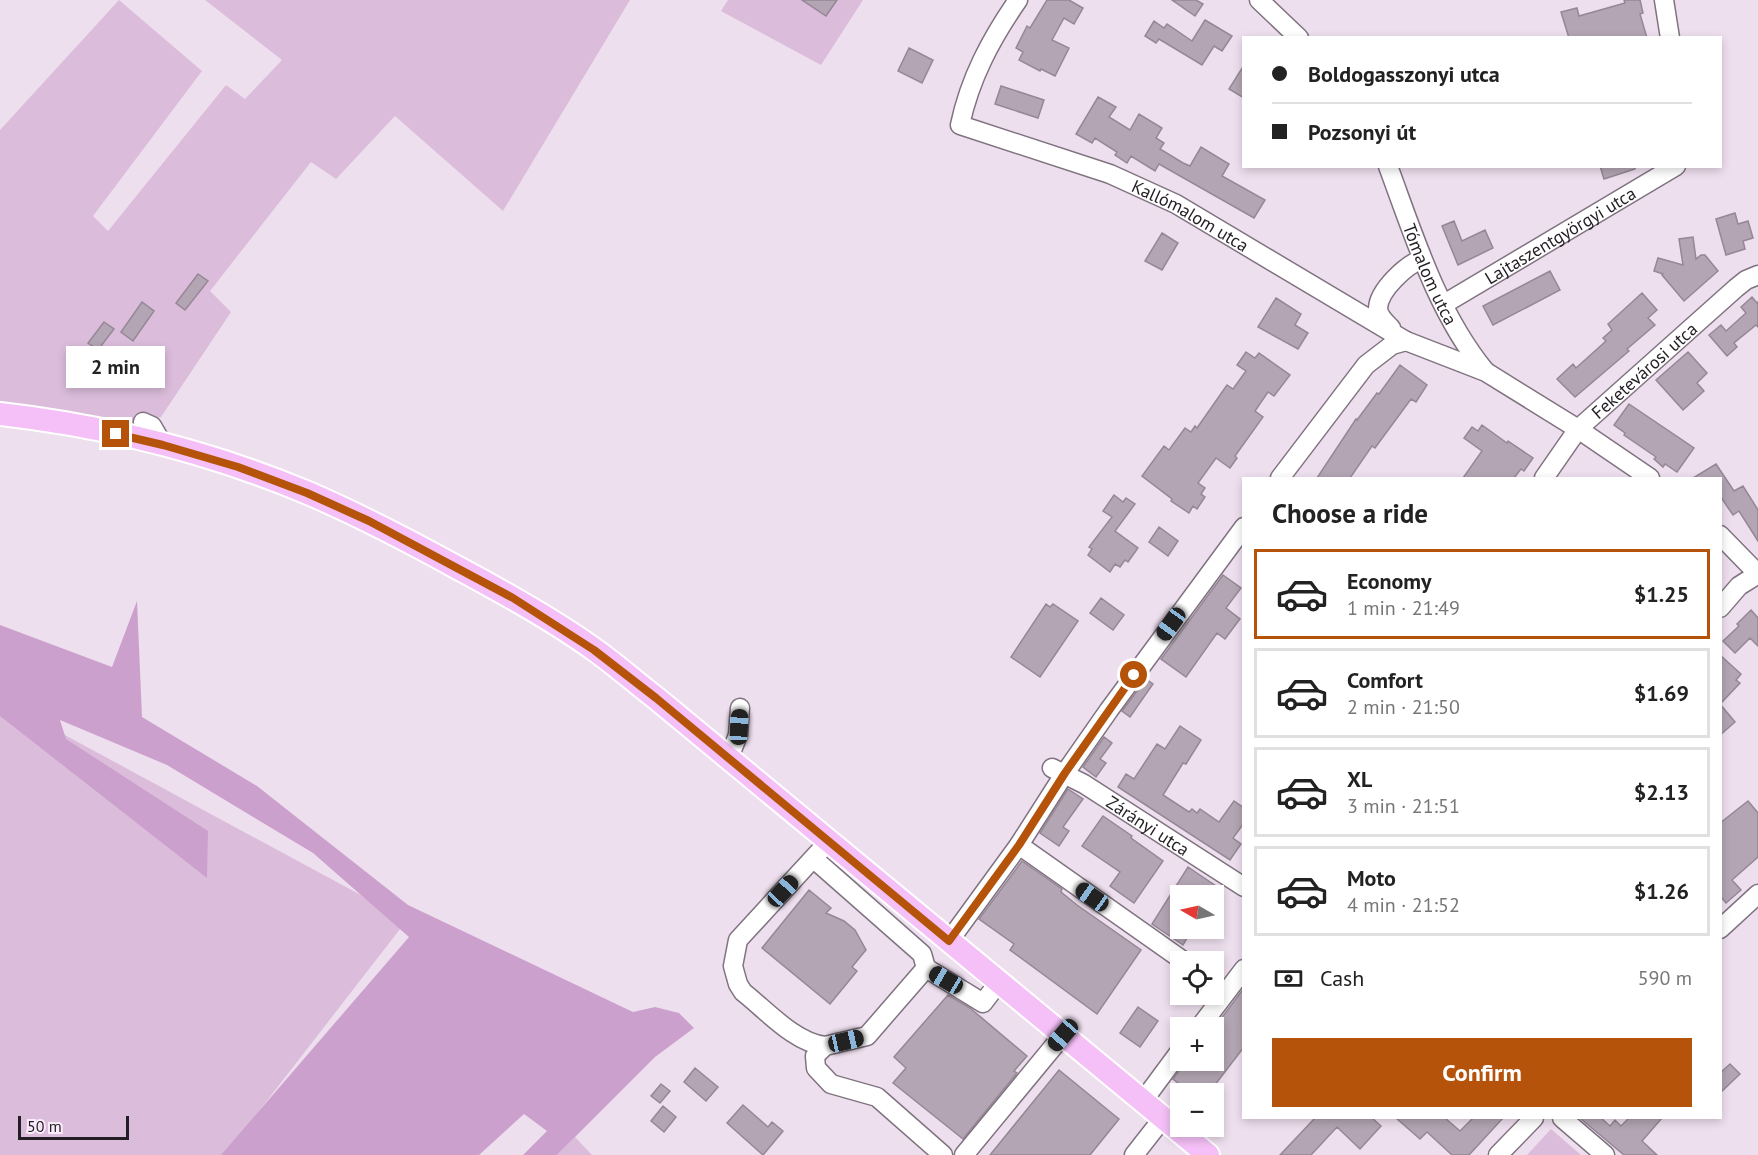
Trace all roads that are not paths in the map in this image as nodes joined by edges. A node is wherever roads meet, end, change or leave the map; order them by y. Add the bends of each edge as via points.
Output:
1 (1018, 0) edge
2 (1259, 0) edge
3 (1664, 0) edge
4 (1297, 36) edge
5 (1670, 36) edge
6 (1389, 168) edge
7 (1673, 168) edge
8 (1422, 260) junction
9 (1758, 275) edge
10 (1444, 304) junction
11 (1406, 341) junction
12 (1486, 372) junction
13 (0, 414) edge
14 (143, 422) dead end
15 (1578, 429) junction
16 (163, 445) junction
17 (1281, 477) edge
18 (1545, 477) edge
19 (1649, 477) edge
20 (1242, 530) edge
21 (1722, 537) edge
22 (1758, 574) edge
23 (1722, 606) edge
24 (740, 708) dead end
25 (729, 758) junction
26 (1059, 771) junction
27 (829, 841) junction
28 (1019, 845) junction
29 (813, 859) junction
30 (1238, 884) edge
31 (1758, 894) edge
32 (1722, 927) edge
33 (949, 941) junction
34 (1170, 951) edge
35 (926, 968) junction
36 (1242, 970) edge
37 (999, 981) junction
38 (1224, 983) edge
39 (1058, 1031) junction
40 (825, 1046) junction
41 (1170, 1065) edge
42 (1025, 1066) dead end
43 (1143, 1101) junction
44 (1163, 1118) junction
45 (1532, 1119) edge
46 (1563, 1119) edge
47 (944, 1155) edge
48 (964, 1155) edge
49 (1134, 1155) edge
50 (1208, 1155) edge
51 (1498, 1155) edge
52 (1605, 1155) edge

1 - 11 street, Kallómalom utca via 974,74 960,125 1110,174 1176,204
2 - 4 street
3 - 5 street
6 - 8 street, Tómalom utca
7 - 10 street, Lajtaszentgyörgyi utca
8 - 10 street, Tómalom utca
8 - 11 street via 1397,276 1378,308 1380,316
9 - 15 street, Feketevárosi utca via 1736,288
10 - 12 street, Tómalom utca via 1468,349
11 - 12 street, Tómalom utca
11 - 17 street via 1392,345 1366,365
12 - 15 street, Tómalom utca
13 - 16 main road via 93,428
14 - 16 street via 152,426
15 - 18 street, Feketevárosi utca
15 - 19 street, Tómalom utca
16 - 25 main road via 307,493 369,521 513,598 594,650
20 - 26 street
21 - 22 street
22 - 23 street via 1739,586
24 - 25 street via 738,735
25 - 27 main road
26 - 28 street
26 - 30 street, Zárányi utca
27 - 29 street
27 - 33 main road
28 - 33 street
28 - 34 street
29 - 35 street via 922,954
29 - 40 street via 738,940 733,966 743,992 798,1037
31 - 32 street
33 - 37 main road
35 - 37 street via 983,1003
35 - 40 street via 867,1036
36 - 38 street
37 - 39 main road
39 - 42 street
39 - 43 main road
39 - 48 street
40 - 47 street via 817,1053 815,1062 825,1078 838,1087 871,1093
41 - 43 street
43 - 44 main road
44 - 49 street
44 - 50 main road
45 - 51 street
46 - 52 street

